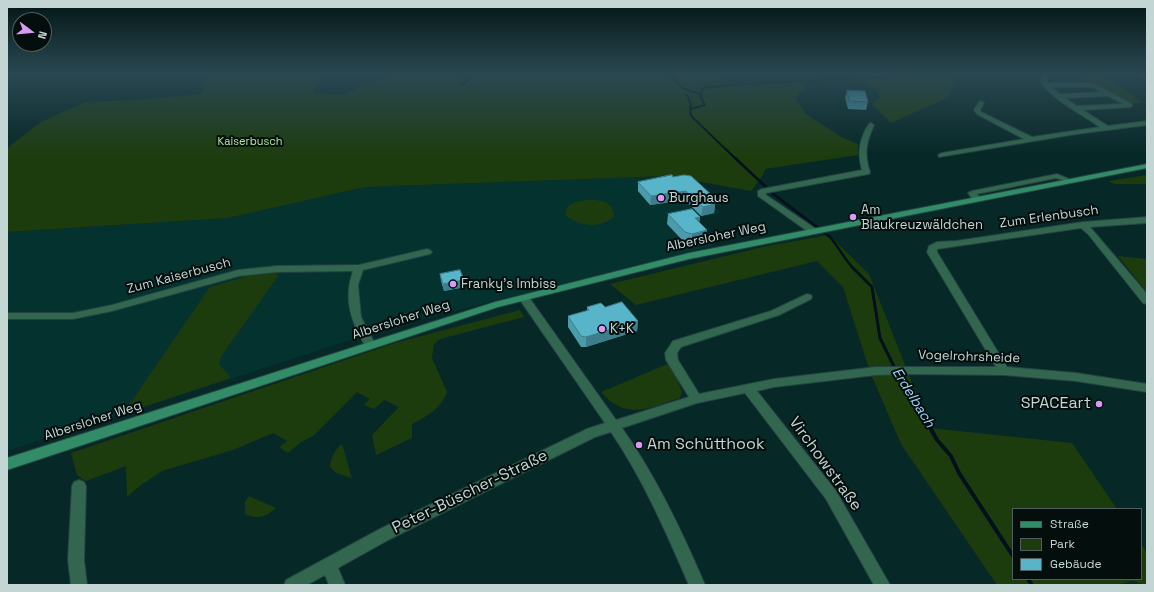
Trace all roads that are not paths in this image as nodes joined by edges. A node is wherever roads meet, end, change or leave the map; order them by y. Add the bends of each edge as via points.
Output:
1 (1065, 101) edge
2 (1122, 101) edge
3 (981, 103) dead end
4 (1076, 108) junction
5 (1147, 123) edge
6 (871, 125) dead end
7 (1108, 129) junction
8 (1032, 140) junction
9 (942, 155) dead end
10 (1147, 166) edge
11 (1147, 220) edge
12 (1083, 225) junction
13 (818, 230) junction
14 (427, 252) dead end
15 (359, 268) junction
16 (807, 297) dead end
17 (524, 298) junction
18 (1147, 301) edge
19 (7, 316) edge
20 (370, 344) junction
21 (1004, 371) junction
22 (748, 388) junction
23 (1147, 388) edge
24 (696, 399) junction
25 (613, 425) junction
26 (7, 464) edge
27 (79, 486) dead end
28 (329, 564) junction
29 (79, 585) edge
30 (292, 585) edge
31 (338, 585) edge
32 (697, 585) edge
33 (882, 585) edge

1 - 4 street
2 - 4 street via 1130,105
3 - 8 street via 976,110 979,113
4 - 7 street
5 - 7 street
6 - 13 street via 862,143 866,172 762,192 762,196
7 - 8 street
8 - 9 street
10 - 13 main road, Albersloher Weg
11 - 12 street, Zum Erlenbusch
12 - 18 street
12 - 21 street, Zum Erlenbusch via 937,245 932,248 975,326
13 - 17 main road, Albersloher Weg via 689,256
14 - 15 street, Zum Kaiserbusch
15 - 19 street, Zum Kaiserbusch via 277,269 238,273 112,308 73,316
15 - 20 street via 352,285 356,317
16 - 24 street via 775,313 677,344 671,353 672,360
17 - 20 main road, Albersloher Weg
17 - 25 street
20 - 26 main road, Albersloher Weg
21 - 22 street, Vogelrohrsheide via 881,371 823,376
21 - 23 street, Vogelrohrsheide via 1076,377
22 - 24 street, Vogelrohrsheide
22 - 33 street, Virchowstraße via 831,495
24 - 25 street, Vogelrohrsheide
25 - 28 street, Peter-Büscher-Straße via 505,475
25 - 32 street via 664,510
27 - 29 street via 76,560
28 - 30 street, Peter-Büscher-Straße
28 - 31 street

